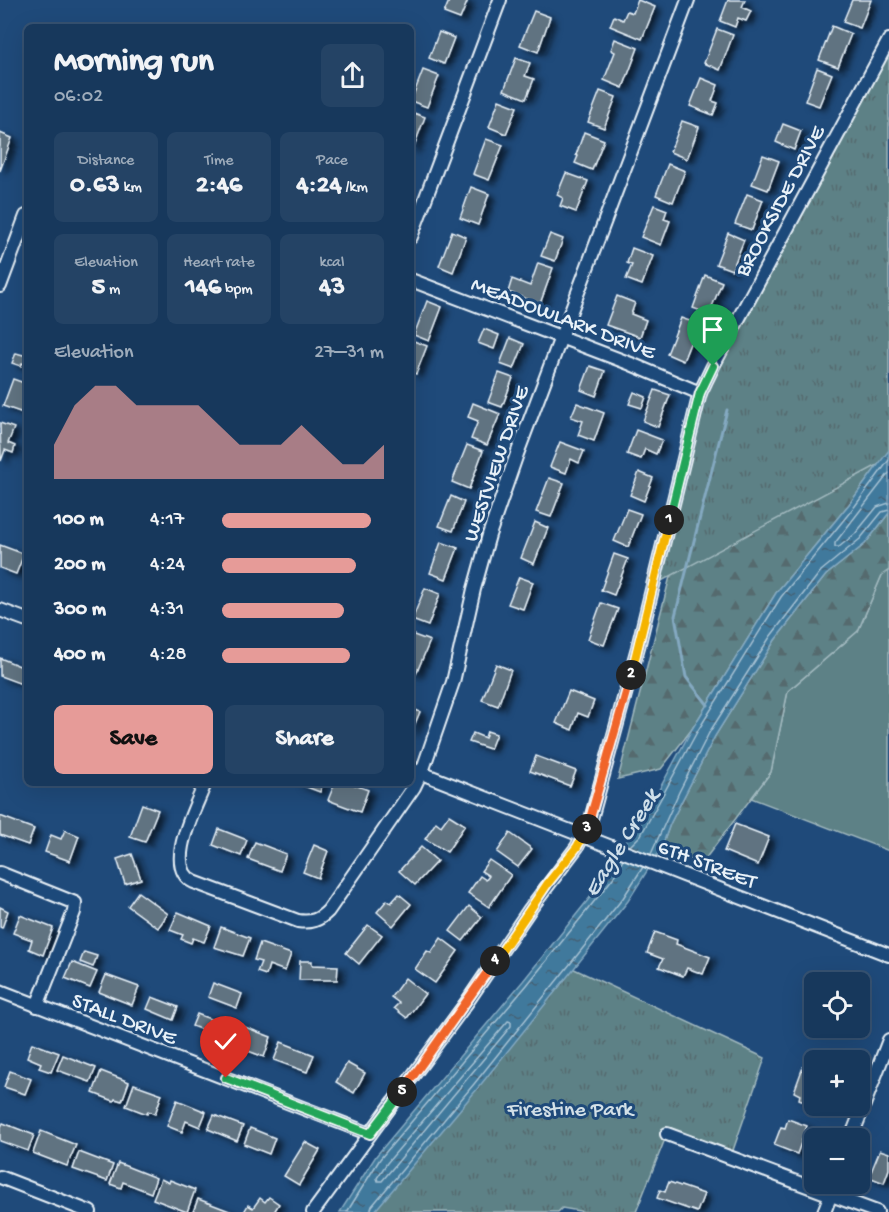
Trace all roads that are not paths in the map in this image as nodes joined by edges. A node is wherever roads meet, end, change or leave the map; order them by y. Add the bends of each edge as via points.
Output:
1 (500, 0) edge
2 (688, 0) edge
3 (889, 40) edge
4 (24, 221) edge
5 (414, 229) edge
6 (414, 281) edge
7 (0, 286) edge
8 (561, 337) junction
9 (700, 393) junction
10 (0, 610) edge
11 (24, 619) edge
12 (416, 771) edge
13 (205, 786) edge
14 (584, 836) junction
15 (0, 873) edge
16 (889, 954) edge
17 (0, 992) edge
18 (36, 1006) junction
19 (889, 1040) edge
20 (855, 1128) edge
21 (370, 1134) junction
22 (668, 1134) dead end
23 (0, 1177) edge
24 (804, 1179) edge
25 (831, 1194) edge
26 (843, 1194) edge
27 (90, 1212) edge
28 (313, 1212) edge
29 (824, 1212) edge
30 (877, 1212) edge

1 - 5 street
2 - 8 street, WESTVIEW DRIVE
3 - 9 street, BROOKSIDE DRIVE
4 - 7 street
6 - 8 street, MEADOWLARK DRIVE
8 - 9 street, MEADOWLARK DRIVE
8 - 12 street, WESTVIEW DRIVE via 489,535 453,682
9 - 14 street, BROOKSIDE DRIVE via 638,647
10 - 11 street
12 - 13 street, WESTVIEW DRIVE via 414,787 328,911 314,921 298,921 195,882 185,874 181,850
12 - 14 street, 6TH STREET
14 - 16 street, 6TH STREET
14 - 21 street, BROOKSIDE DRIVE
15 - 18 street via 75,903
17 - 18 street, STALL DRIVE
18 - 21 street, STALL DRIVE
19 - 20 street
21 - 28 street, BROOKSIDE DRIVE
22 - 24 street
23 - 27 street
25 - 29 street
26 - 30 street

